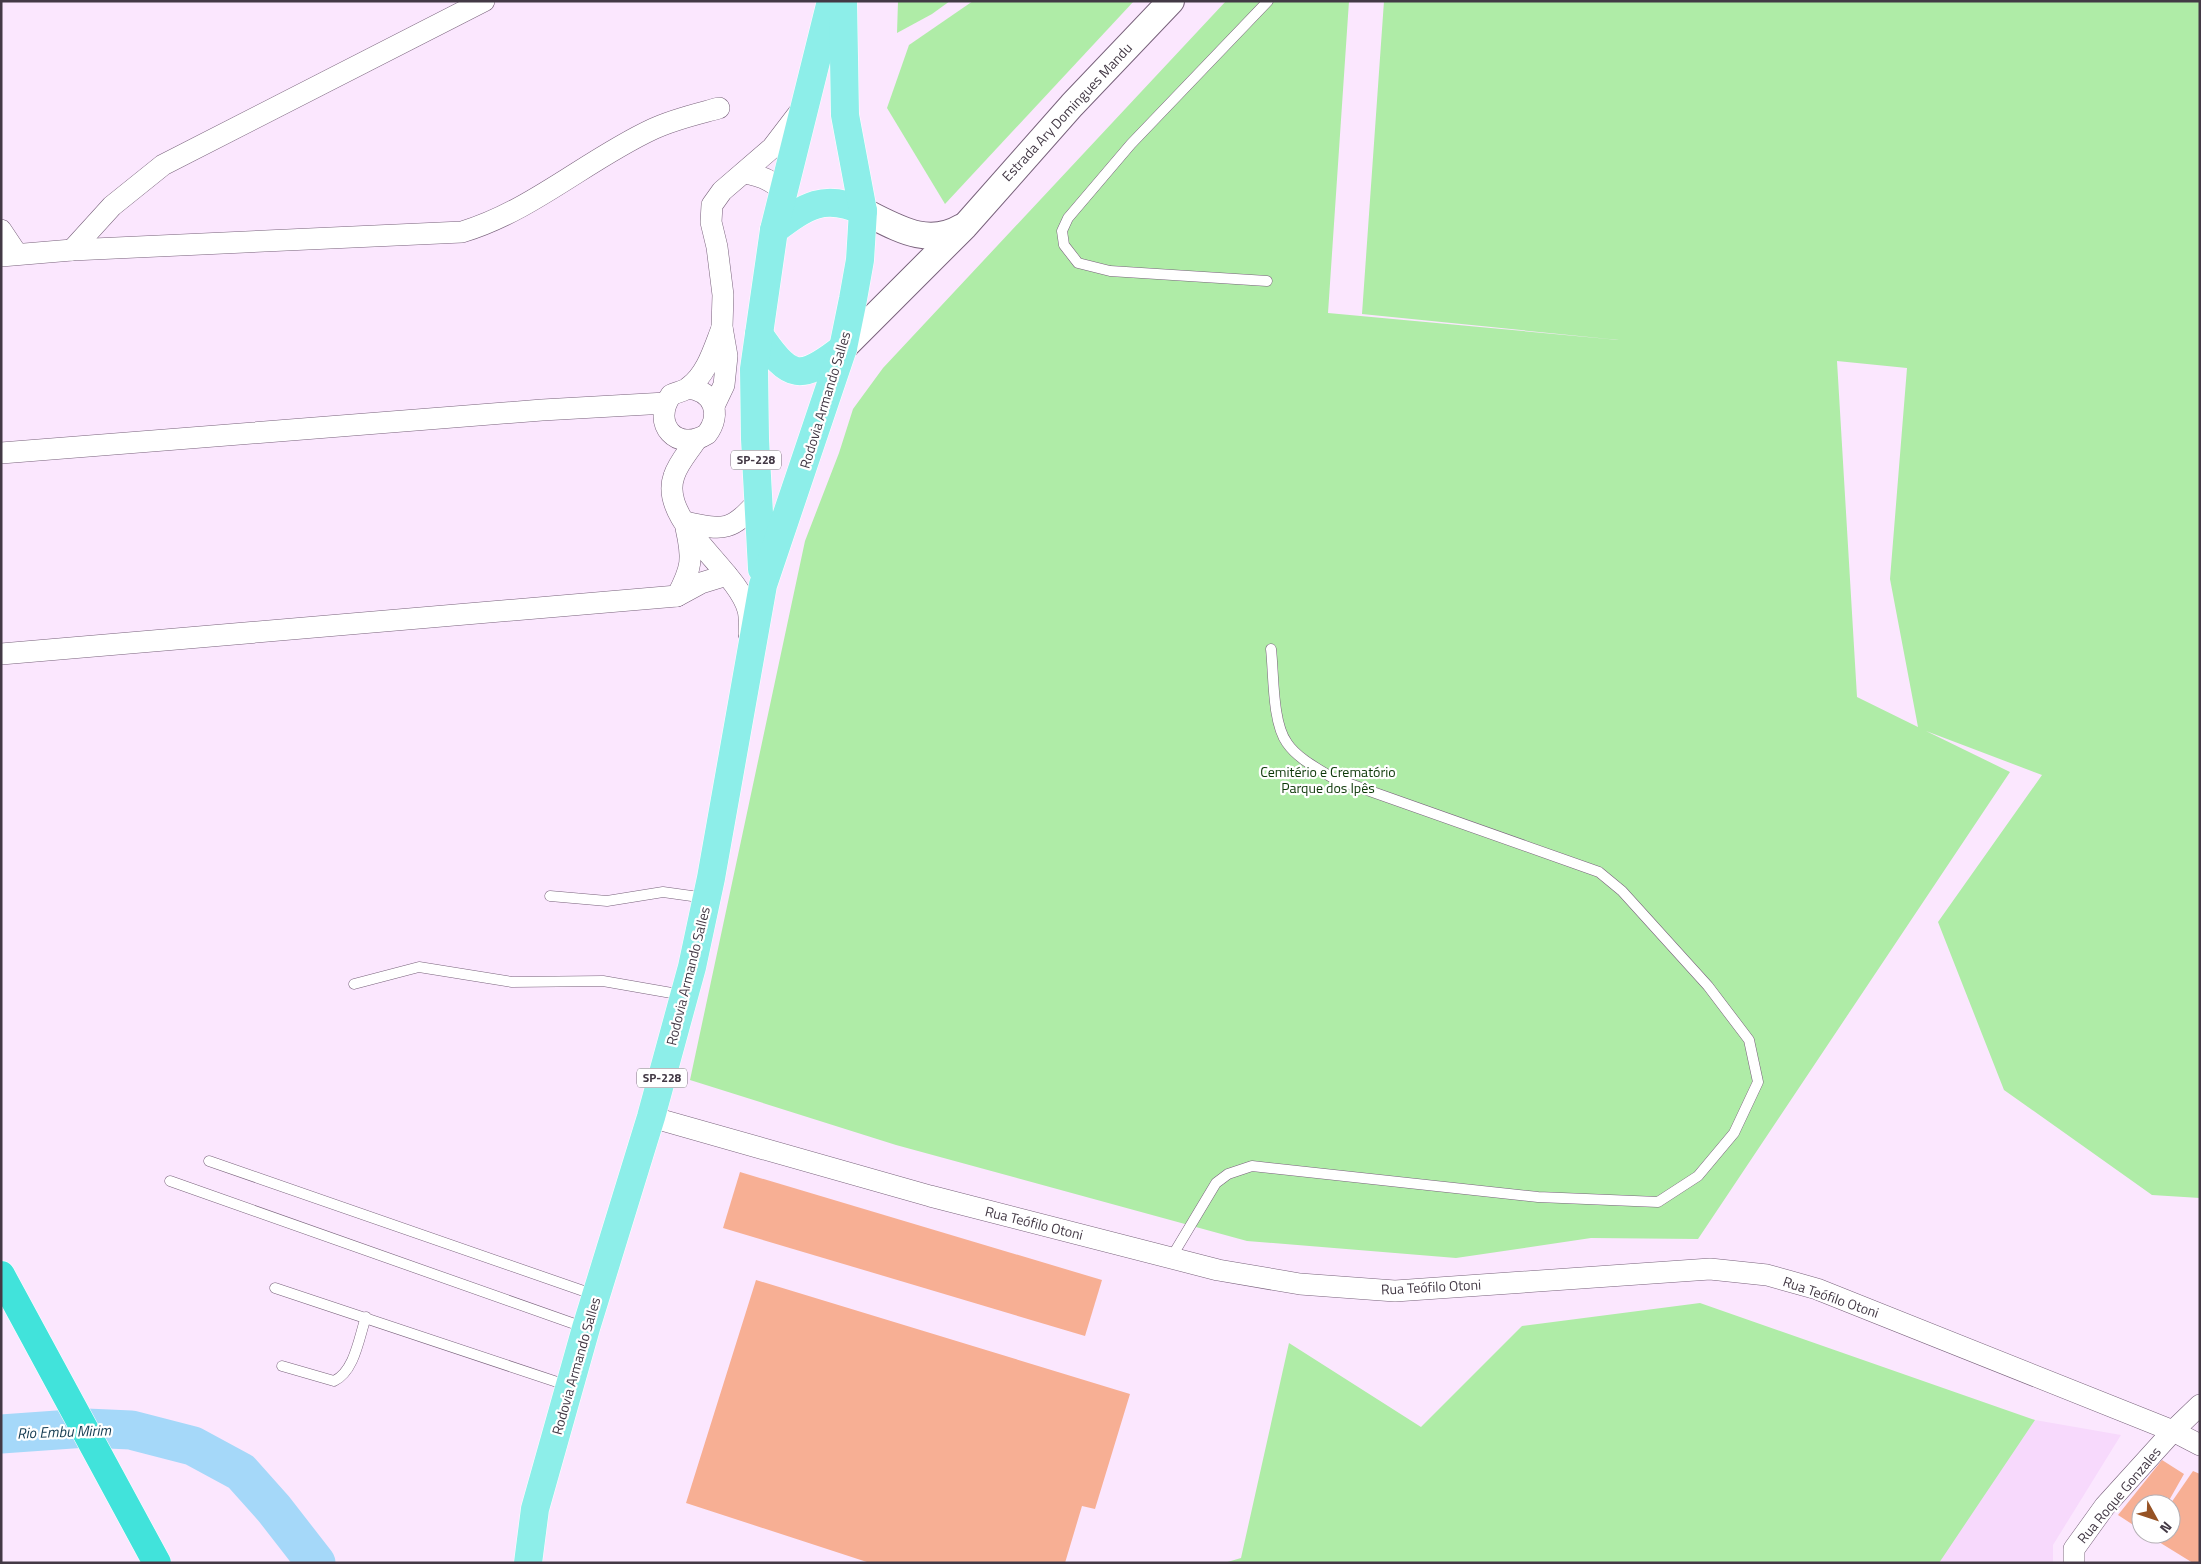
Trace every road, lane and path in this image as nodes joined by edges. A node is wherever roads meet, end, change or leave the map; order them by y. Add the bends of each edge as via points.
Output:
1 (484, 1) edge
2 (831, 1) edge
3 (843, 1) edge
4 (1171, 1) edge
5 (1268, 1) edge
6 (804, 106) junction
7 (719, 108) dead end
8 (744, 173) junction
9 (784, 194) junction
10 (864, 212) junction
11 (965, 226) junction
12 (1, 230) edge
13 (774, 230) junction
14 (72, 250) junction
15 (9, 255) edge
16 (1267, 280) dead end
17 (722, 327) junction
18 (758, 334) junction
19 (844, 348) junction
20 (688, 388) junction
21 (666, 403) junction
22 (714, 406) junction
23 (673, 436) junction
24 (696, 440) junction
25 (1, 453) edge
26 (678, 468) junction
27 (759, 500) junction
28 (685, 522) junction
29 (727, 575) junction
30 (763, 585) junction
31 (677, 596) junction
32 (1271, 649) dead end
33 (1, 654) edge
34 (750, 656) junction
35 (550, 896) dead end
36 (707, 898) junction
37 (354, 984) dead end
38 (684, 995) junction
39 (651, 1117) junction
40 (209, 1161) dead end
41 (170, 1181) dead end
42 (1171, 1258) junction
43 (1, 1275) edge
44 (276, 1288) dead end
45 (596, 1295) junction
46 (366, 1317) junction
47 (586, 1328) junction
48 (282, 1366) dead end
49 (570, 1386) junction
50 (2200, 1405) edge
51 (2173, 1431) junction
52 (2200, 1445) edge
53 (2070, 1558) edge
54 (157, 1563) edge
55 (528, 1563) edge

1 - 14 street via 163,164 112,206
2 - 6 main road, Rodovia Armando Salles / SP-228
3 - 10 main road, Rodovia Armando Salles / SP-228 via 845,115
4 - 11 street, Estrada Ary Domingues Mandu via 1072,104
5 - 16 lane via 1131,144 1068,218 1062,231 1064,245 1078,262 1110,271
6 - 8 street via 772,148
6 - 9 main road, Rodovia Armando Salles / SP-228
7 - 14 street via 653,129 509,212 462,232
8 - 9 street via 767,180
8 - 17 street via 722,190 712,205 711,222 723,295
9 - 13 main road, Rodovia Armando Salles / SP-228
10 - 11 street, Estrada Ary Domingues Mandu via 900,229 934,238 952,234
10 - 13 main road via 846,204 824,202 802,209
10 - 19 main road, Rodovia Armando Salles / SP-228 via 860,260
11 - 19 street, Estrada Ary Domingues Mandu
12 - 15 street
13 - 18 main road, Rodovia Armando Salles / SP-228
14 - 15 street
17 - 20 street via 712,356
17 - 22 street via 727,356 724,385
18 - 19 main road via 780,361 803,373 818,368
18 - 27 main road, Rodovia Armando Salles / SP-228 via 754,368
19 - 30 main road, Rodovia Armando Salles / SP-228
20 - 21 street via 671,395
20 - 22 street via 705,394
21 - 23 street via 664,420
21 - 25 street
22 - 24 street via 713,427
23 - 24 street via 681,440
23 - 26 street
24 - 26 street
26 - 28 street via 671,489 674,503
27 - 28 street via 743,518 727,528
27 - 30 main road, Rodovia Armando Salles / SP-228
28 - 29 street
28 - 31 street via 691,551 690,573
29 - 31 street via 701,583
29 - 34 street via 748,610
30 - 34 main road, Rodovia Armando Salles / SP-228
31 - 33 street
32 - 42 lane via 1279,727 1287,744 1333,778 1599,872 1622,892 1708,986 1749,1040 1758,1082 1734,1133 1698,1176 1658,1202 1538,1197 1252,1166 1228,1174 1216,1183
34 - 36 main road, Rodovia Armando Salles / SP-228
35 - 36 lane via 607,901 663,892
36 - 38 main road, Rodovia Armando Salles / SP-228
37 - 38 lane via 419,967 512,982 603,981
38 - 39 main road, Rodovia Armando Salles / SP-228
39 - 42 street, Rua Teófilo Otoni via 930,1196
39 - 45 main road, Rodovia Armando Salles / SP-228
40 - 45 lane
41 - 47 lane
42 - 51 street, Rua Teófilo Otoni via 1300,1284 1395,1291 1710,1269 1767,1275 1817,1289
43 - 54 highway
44 - 46 lane
45 - 47 main road, Rodovia Armando Salles / SP-228
46 - 48 lane via 349,1368 342,1377 334,1381
46 - 49 lane
47 - 49 main road, Rodovia Armando Salles / SP-228
49 - 55 main road, Rodovia Armando Salles / SP-228 via 535,1510
50 - 51 street, Rua Roque Gonzales
51 - 52 street, Rua Teófilo Otoni
51 - 53 street, Rua Roque Gonzales via 2105,1506

